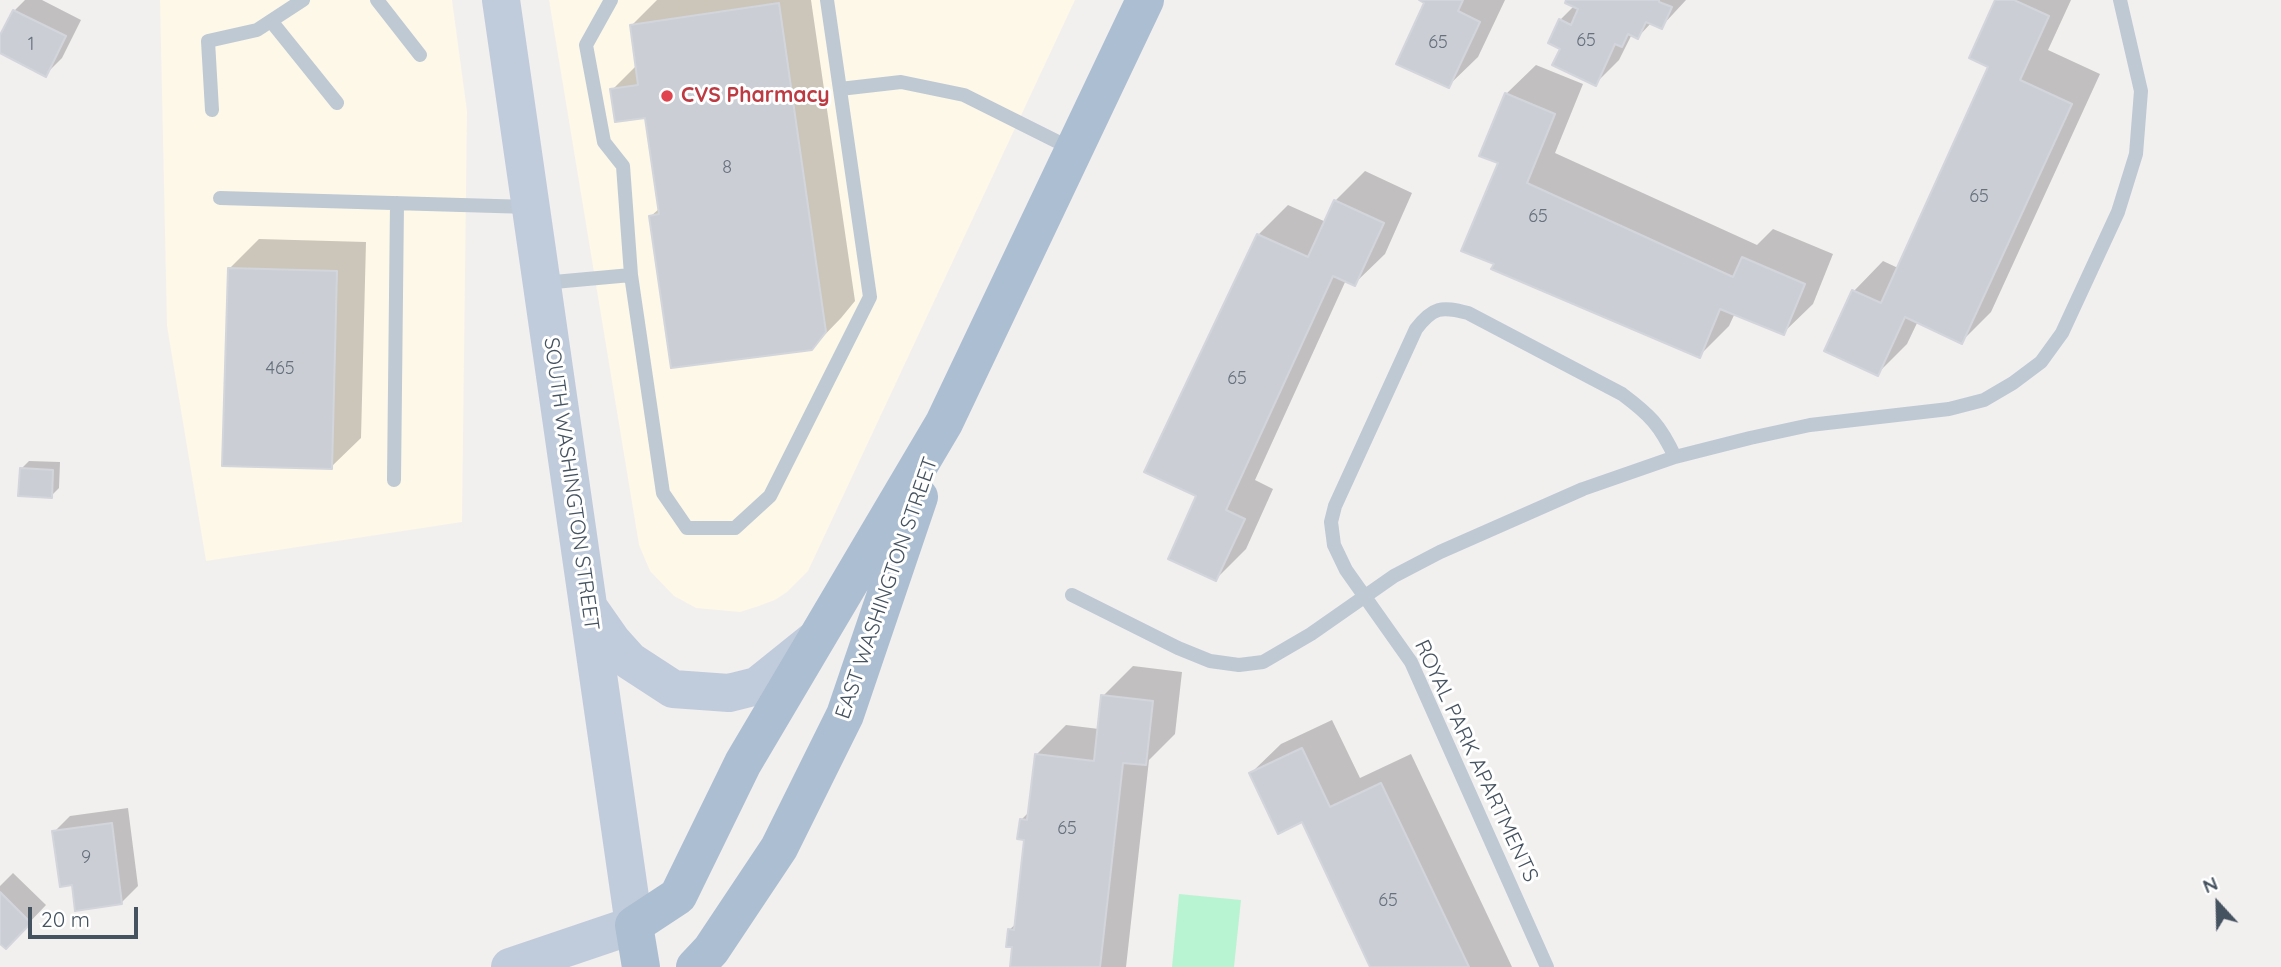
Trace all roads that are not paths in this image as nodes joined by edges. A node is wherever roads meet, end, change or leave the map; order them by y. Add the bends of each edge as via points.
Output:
1 (303, 0) edge
2 (377, 0) edge
3 (501, 0) edge
4 (611, 0) edge
5 (827, 0) edge
6 (1145, 0) edge
7 (2120, 0) edge
8 (271, 20) junction
9 (420, 55) dead end
10 (840, 89) junction
11 (337, 103) dead end
12 (212, 110) dead end
13 (1074, 150) junction
14 (220, 198) dead end
15 (397, 203) junction
16 (531, 207) junction
17 (631, 275) junction
18 (542, 283) junction
19 (944, 423) junction
20 (1675, 457) junction
21 (394, 480) dead end
22 (1072, 595) dead end
23 (1364, 596) junction
24 (589, 607) junction
25 (815, 640) junction
26 (635, 925) junction
27 (510, 967) edge
28 (641, 967) edge
29 (695, 967) edge
30 (1547, 967) edge

1 - 8 lane
2 - 9 lane
3 - 16 main road, SOUTH WASHINGTON STREET
4 - 17 lane via 586,46 604,142 623,166
5 - 10 lane
6 - 13 main road, EAST WASHINGTON STREET
7 - 20 lane via 2141,91 2136,154 2118,212 2062,333 2041,362 1984,400 1949,410 1810,425
8 - 11 lane
8 - 12 lane via 257,30 208,41
10 - 13 lane via 901,82 964,95
10 - 17 lane via 870,297 769,496 735,528 687,528 663,494
13 - 19 main road, EAST WASHINGTON STREET
14 - 15 lane
15 - 16 lane
15 - 21 lane
16 - 18 main road, SOUTH WASHINGTON STREET
17 - 18 lane
18 - 24 main road, SOUTH WASHINGTON STREET
19 - 25 main road, EAST WASHINGTON STREET
19 - 29 main road, EAST WASHINGTON STREET via 845,715 779,848
20 - 23 lane via 1583,489 1451,547
20 - 23 lane, ROYAL PARK APARTMENTS via 1663,431 1622,394 1468,313 1447,308 1429,313 1416,329 1331,522 1334,545
22 - 23 lane via 1178,648 1210,661 1239,665 1263,662 1285,650
23 - 30 lane, ROYAL PARK APARTMENTS via 1411,662
24 - 25 main road via 630,661 673,689 729,693 757,686
24 - 26 main road, SOUTH WASHINGTON STREET
25 - 26 main road, EAST WASHINGTON STREET via 743,763 678,896
26 - 27 main road
26 - 28 main road, SOUTH WASHINGTON STREET

